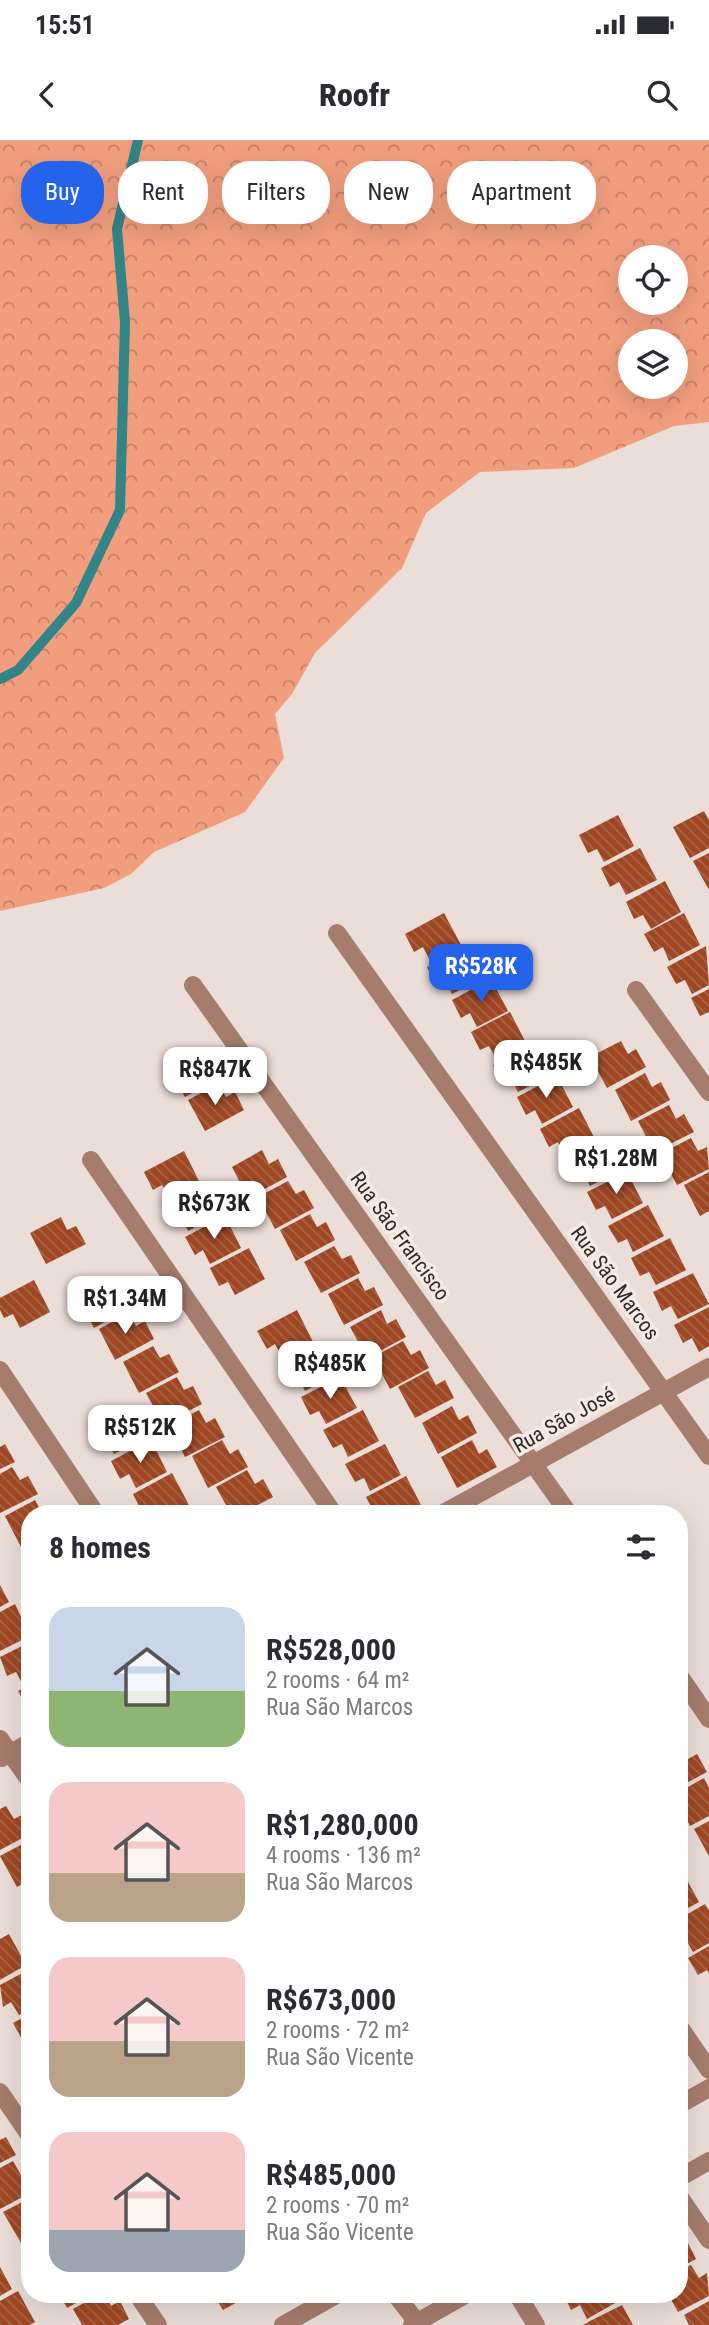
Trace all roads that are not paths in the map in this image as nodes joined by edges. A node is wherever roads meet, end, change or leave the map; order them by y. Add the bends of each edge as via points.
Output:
1 (337, 933) dead end
2 (193, 985) dead end
3 (636, 990) dead end
4 (709, 1092) edge
5 (91, 1160) dead end
6 (709, 1367) edge
7 (0, 1370) edge
8 (664, 1391) junction
9 (709, 1456) edge
10 (534, 1463) junction
11 (90, 1505) edge
12 (328, 1505) edge
13 (458, 1505) edge
14 (563, 1505) edge
15 (688, 1688) edge
16 (709, 1719) edge
17 (21, 1745) edge
18 (3, 1750) edge
19 (21, 1771) edge
20 (688, 2039) edge
21 (709, 2070) edge
22 (709, 2088) edge
23 (0, 2092) edge
24 (688, 2100) edge
25 (21, 2123) edge
26 (709, 2161) edge
27 (688, 2173) edge
28 (688, 2209) edge
29 (709, 2240) edge
30 (143, 2303) edge
31 (322, 2303) edge
32 (401, 2303) edge
33 (451, 2303) edge
34 (523, 2303) edge
35 (414, 2323) edge
36 (158, 2325) edge
37 (283, 2325) edge
38 (536, 2325) edge

1 - 8 street, Rua São Marcos
2 - 10 street, Rua São Francisco
3 - 4 street
5 - 12 street
6 - 8 street, Rua São José
7 - 11 street
8 - 9 street, Rua São Marcos
8 - 10 street, Rua São José
10 - 13 street, Rua São José
10 - 14 street, Rua São Francisco
15 - 16 street
17 - 18 street
18 - 19 street
20 - 21 street
22 - 24 street
23 - 25 street
26 - 27 street
28 - 29 street
30 - 36 street
31 - 37 street
32 - 35 street
33 - 35 street
34 - 38 street

